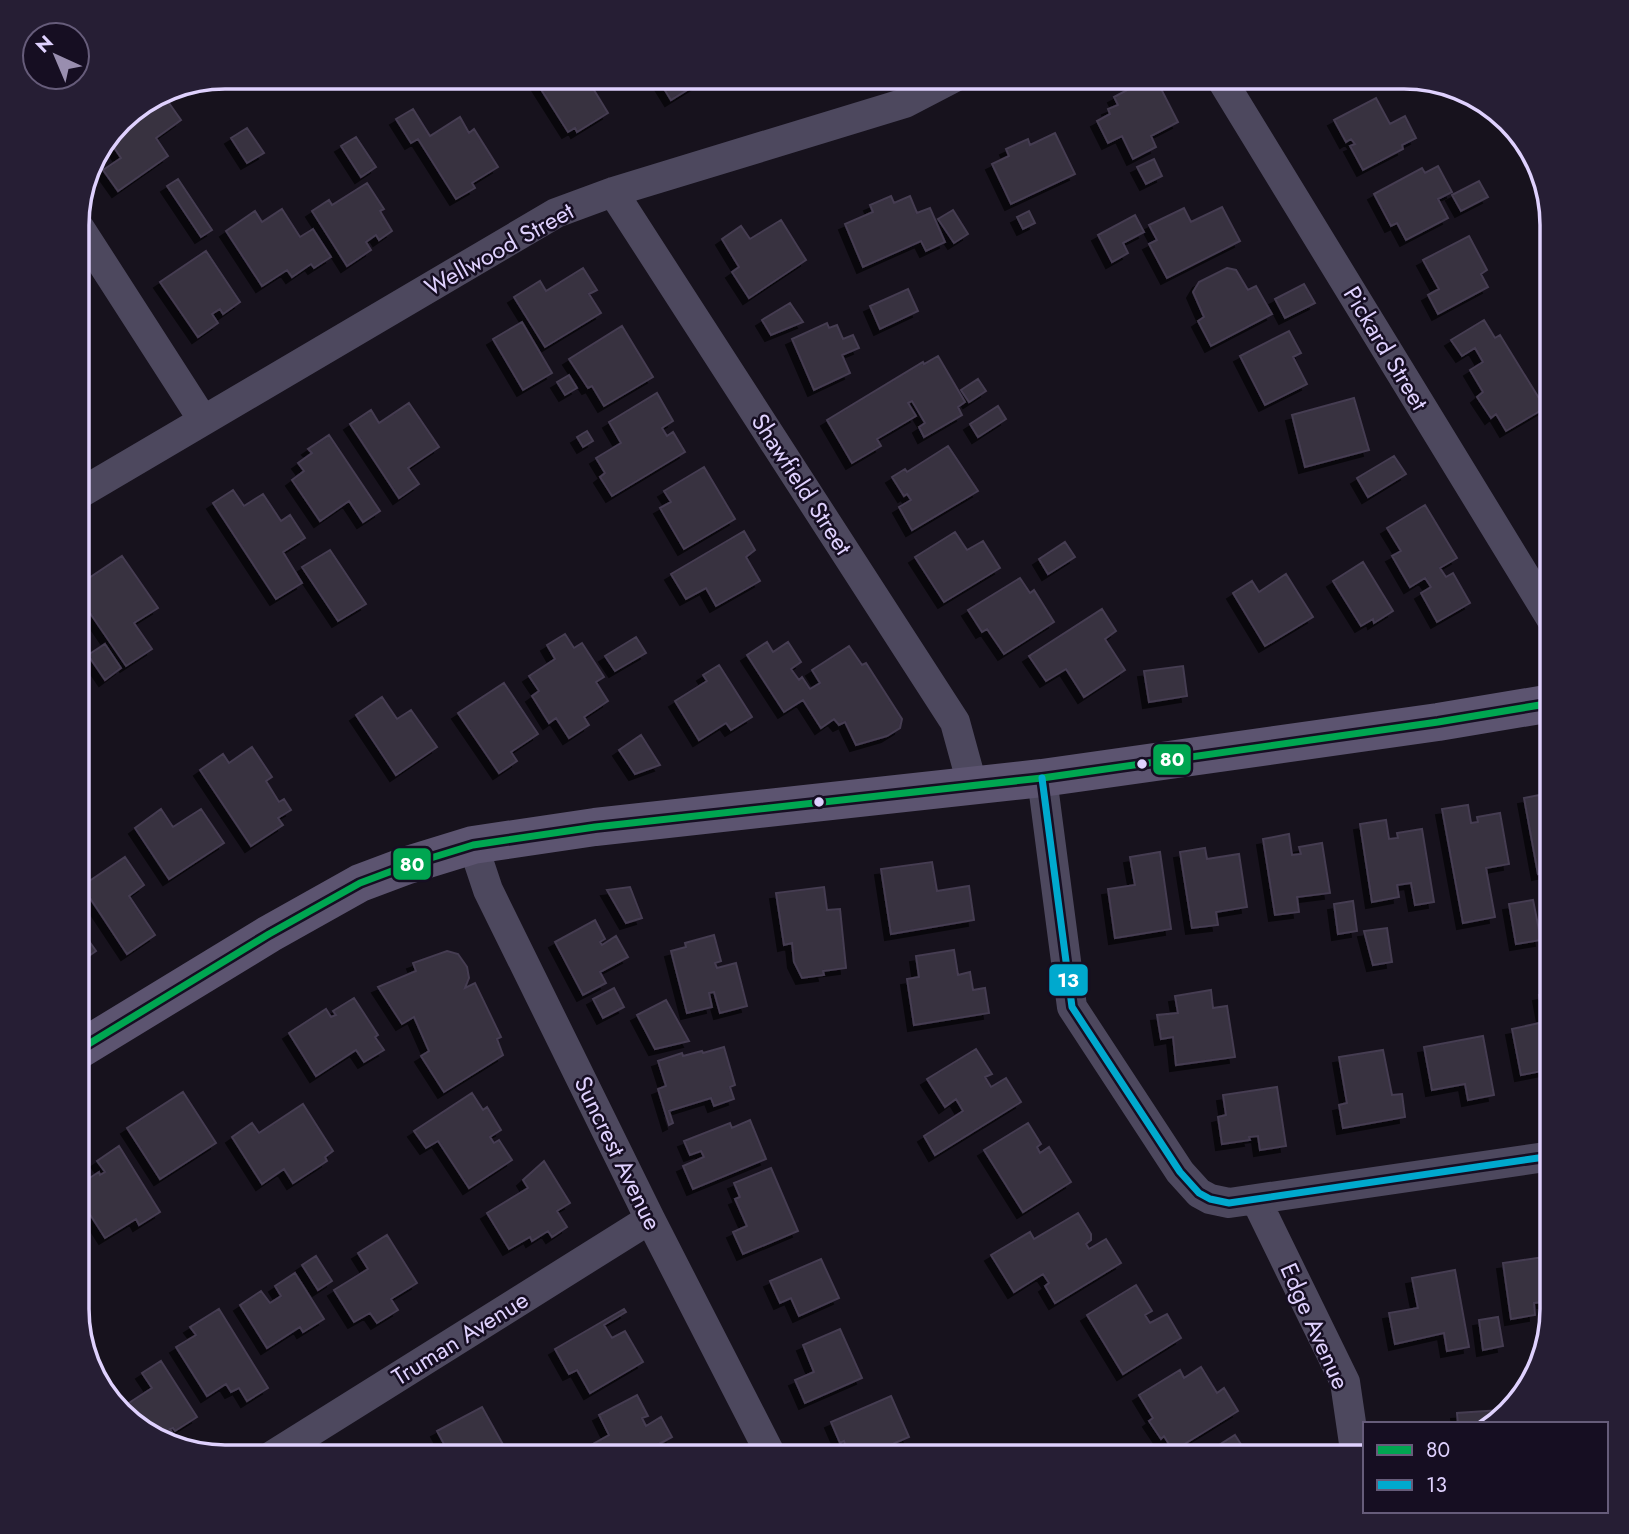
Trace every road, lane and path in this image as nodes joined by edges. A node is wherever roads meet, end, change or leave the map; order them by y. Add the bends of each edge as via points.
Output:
1 (931, 89) edge
2 (1227, 89) edge
3 (613, 192) junction
4 (90, 244) edge
5 (203, 420) junction
6 (90, 487) edge
7 (1539, 599) edge
8 (1539, 705) edge
9 (1042, 778) junction
10 (972, 785) junction
11 (473, 845) junction
12 (90, 1043) edge
13 (1540, 1158) edge
14 (1256, 1200) junction
15 (650, 1219) junction
16 (289, 1445) edge
17 (766, 1445) edge
18 (1354, 1445) edge

1 - 3 street, Wellwood Street via 905,103
2 - 7 street, Pickard Street
3 - 5 street, Wellwood Street via 545,219
3 - 10 street, Shawfield Street via 955,722
4 - 5 street
5 - 6 street, Wellwood Street
8 - 9 main road
9 - 10 main road
9 - 14 street via 1072,1007 1188,1183 1210,1199 1229,1203
10 - 11 main road
11 - 12 main road via 360,883
11 - 15 street, Suncrest Avenue via 488,890
13 - 14 street
14 - 18 street, Edge Avenue via 1345,1382
15 - 16 street, Truman Avenue
15 - 17 street, Suncrest Avenue

